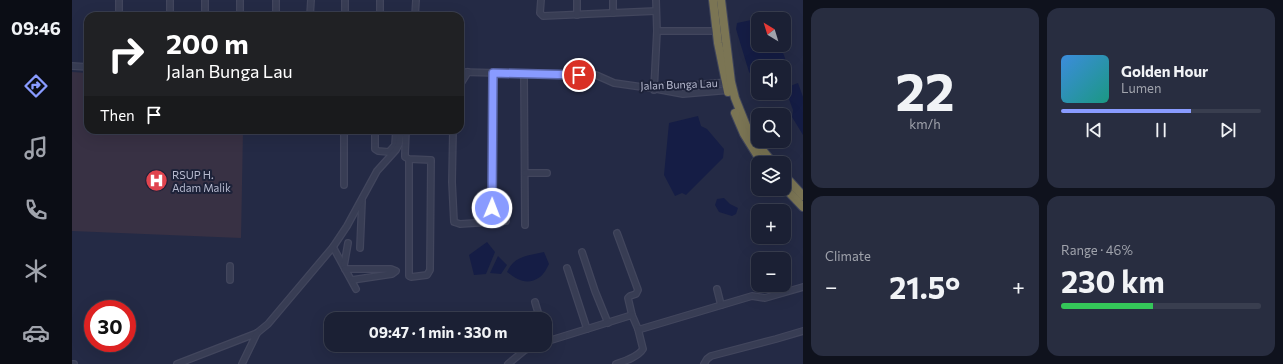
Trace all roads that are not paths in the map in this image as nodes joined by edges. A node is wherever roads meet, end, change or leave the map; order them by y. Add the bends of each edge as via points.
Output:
1 (119, 0) edge
2 (170, 0) edge
3 (205, 0) edge
4 (240, 0) edge
5 (276, 0) edge
6 (311, 0) edge
7 (345, 0) edge
8 (380, 0) edge
9 (416, 0) edge
10 (541, 0) edge
11 (577, 0) edge
12 (613, 0) edge
13 (656, 0) edge
14 (713, 0) edge
15 (721, 0) edge
16 (656, 11) junction
17 (119, 12) edge
18 (170, 12) edge
19 (205, 12) edge
20 (240, 12) edge
21 (276, 12) edge
22 (310, 12) edge
23 (345, 12) edge
24 (380, 12) edge
25 (416, 12) edge
26 (613, 13) junction
27 (577, 15) junction
28 (657, 31) junction
29 (716, 31) junction
30 (72, 66) edge
31 (84, 67) edge
32 (464, 72) edge
33 (468, 72) junction
34 (493, 73) junction
35 (524, 74) junction
36 (464, 78) edge
37 (729, 86) junction
38 (653, 88) junction
39 (344, 134) edge
40 (375, 134) edge
41 (396, 134) edge
42 (400, 134) edge
43 (406, 134) edge
44 (454, 134) edge
45 (758, 156) edge
46 (767, 156) edge
47 (409, 159) junction
48 (525, 173) junction
49 (547, 173) dead end
50 (791, 181) edge
51 (344, 185) dead end
52 (802, 192) edge
53 (791, 194) edge
54 (362, 199) junction
55 (803, 207) edge
56 (506, 222) dead end
57 (492, 223) junction
58 (525, 225) dead end
59 (617, 233) dead end
60 (348, 243) dead end
61 (333, 246) junction
62 (360, 248) dead end
63 (582, 252) dead end
64 (230, 266) dead end
65 (345, 268) junction
66 (567, 268) dead end
67 (230, 280) dead end
68 (352, 280) junction
69 (803, 287) edge
70 (356, 289) dead end
71 (717, 289) dead end
72 (535, 302) dead end
73 (722, 305) junction
74 (538, 312) edge
75 (632, 315) junction
76 (608, 323) junction
77 (587, 329) junction
78 (638, 329) junction
79 (803, 330) edge
80 (257, 333) junction
81 (552, 340) edge
82 (523, 352) edge
83 (177, 364) edge
84 (242, 364) edge
85 (508, 364) edge
86 (616, 364) edge
87 (704, 364) edge

1 - 17 street
2 - 18 street
3 - 19 street
4 - 20 street
5 - 21 street
6 - 22 street
7 - 23 street
8 - 24 street
9 - 25 street
10 - 27 street via 541,15
11 - 27 street
12 - 26 street
13 - 16 street
14 - 29 highway
15 - 37 highway
16 - 26 street
16 - 28 street
26 - 27 street
28 - 29 street
28 - 38 street
29 - 37 highway
30 - 31 street
32 - 33 street, Jalan Bunga Lau
33 - 34 street, Jalan Bunga Lau
33 - 36 street
34 - 35 street, Jalan Bunga Lau
34 - 57 street
35 - 38 street, Jalan Bunga Lau via 596,75 614,83
35 - 48 street
37 - 38 street, Jalan Bunga Lau via 684,94
37 - 45 highway via 739,124
37 - 46 highway via 747,128
39 - 51 street
40 - 41 street via 375,148 385,152 394,147
42 - 54 street via 396,150 376,171
43 - 47 street via 405,157
44 - 57 street via 454,222
47 - 47 street via 409,276 412,277 427,275 430,270 431,160
48 - 49 street
48 - 58 street
50 - 52 highway
53 - 55 highway
54 - 61 street
54 - 62 street
56 - 57 street
59 - 75 street via 638,290 628,298
60 - 65 street
61 - 65 street
61 - 80 street via 268,324
63 - 76 street
64 - 67 street
65 - 68 street
65 - 68 street via 396,271 392,274
66 - 77 street
68 - 70 street
69 - 73 street via 764,298 752,296
71 - 73 street
72 - 74 street
73 - 78 street
75 - 76 street
75 - 78 street
76 - 77 street
77 - 81 street
78 - 86 street via 642,350 636,356
79 - 87 street via 710,356
80 - 83 street
80 - 84 street
82 - 85 street

